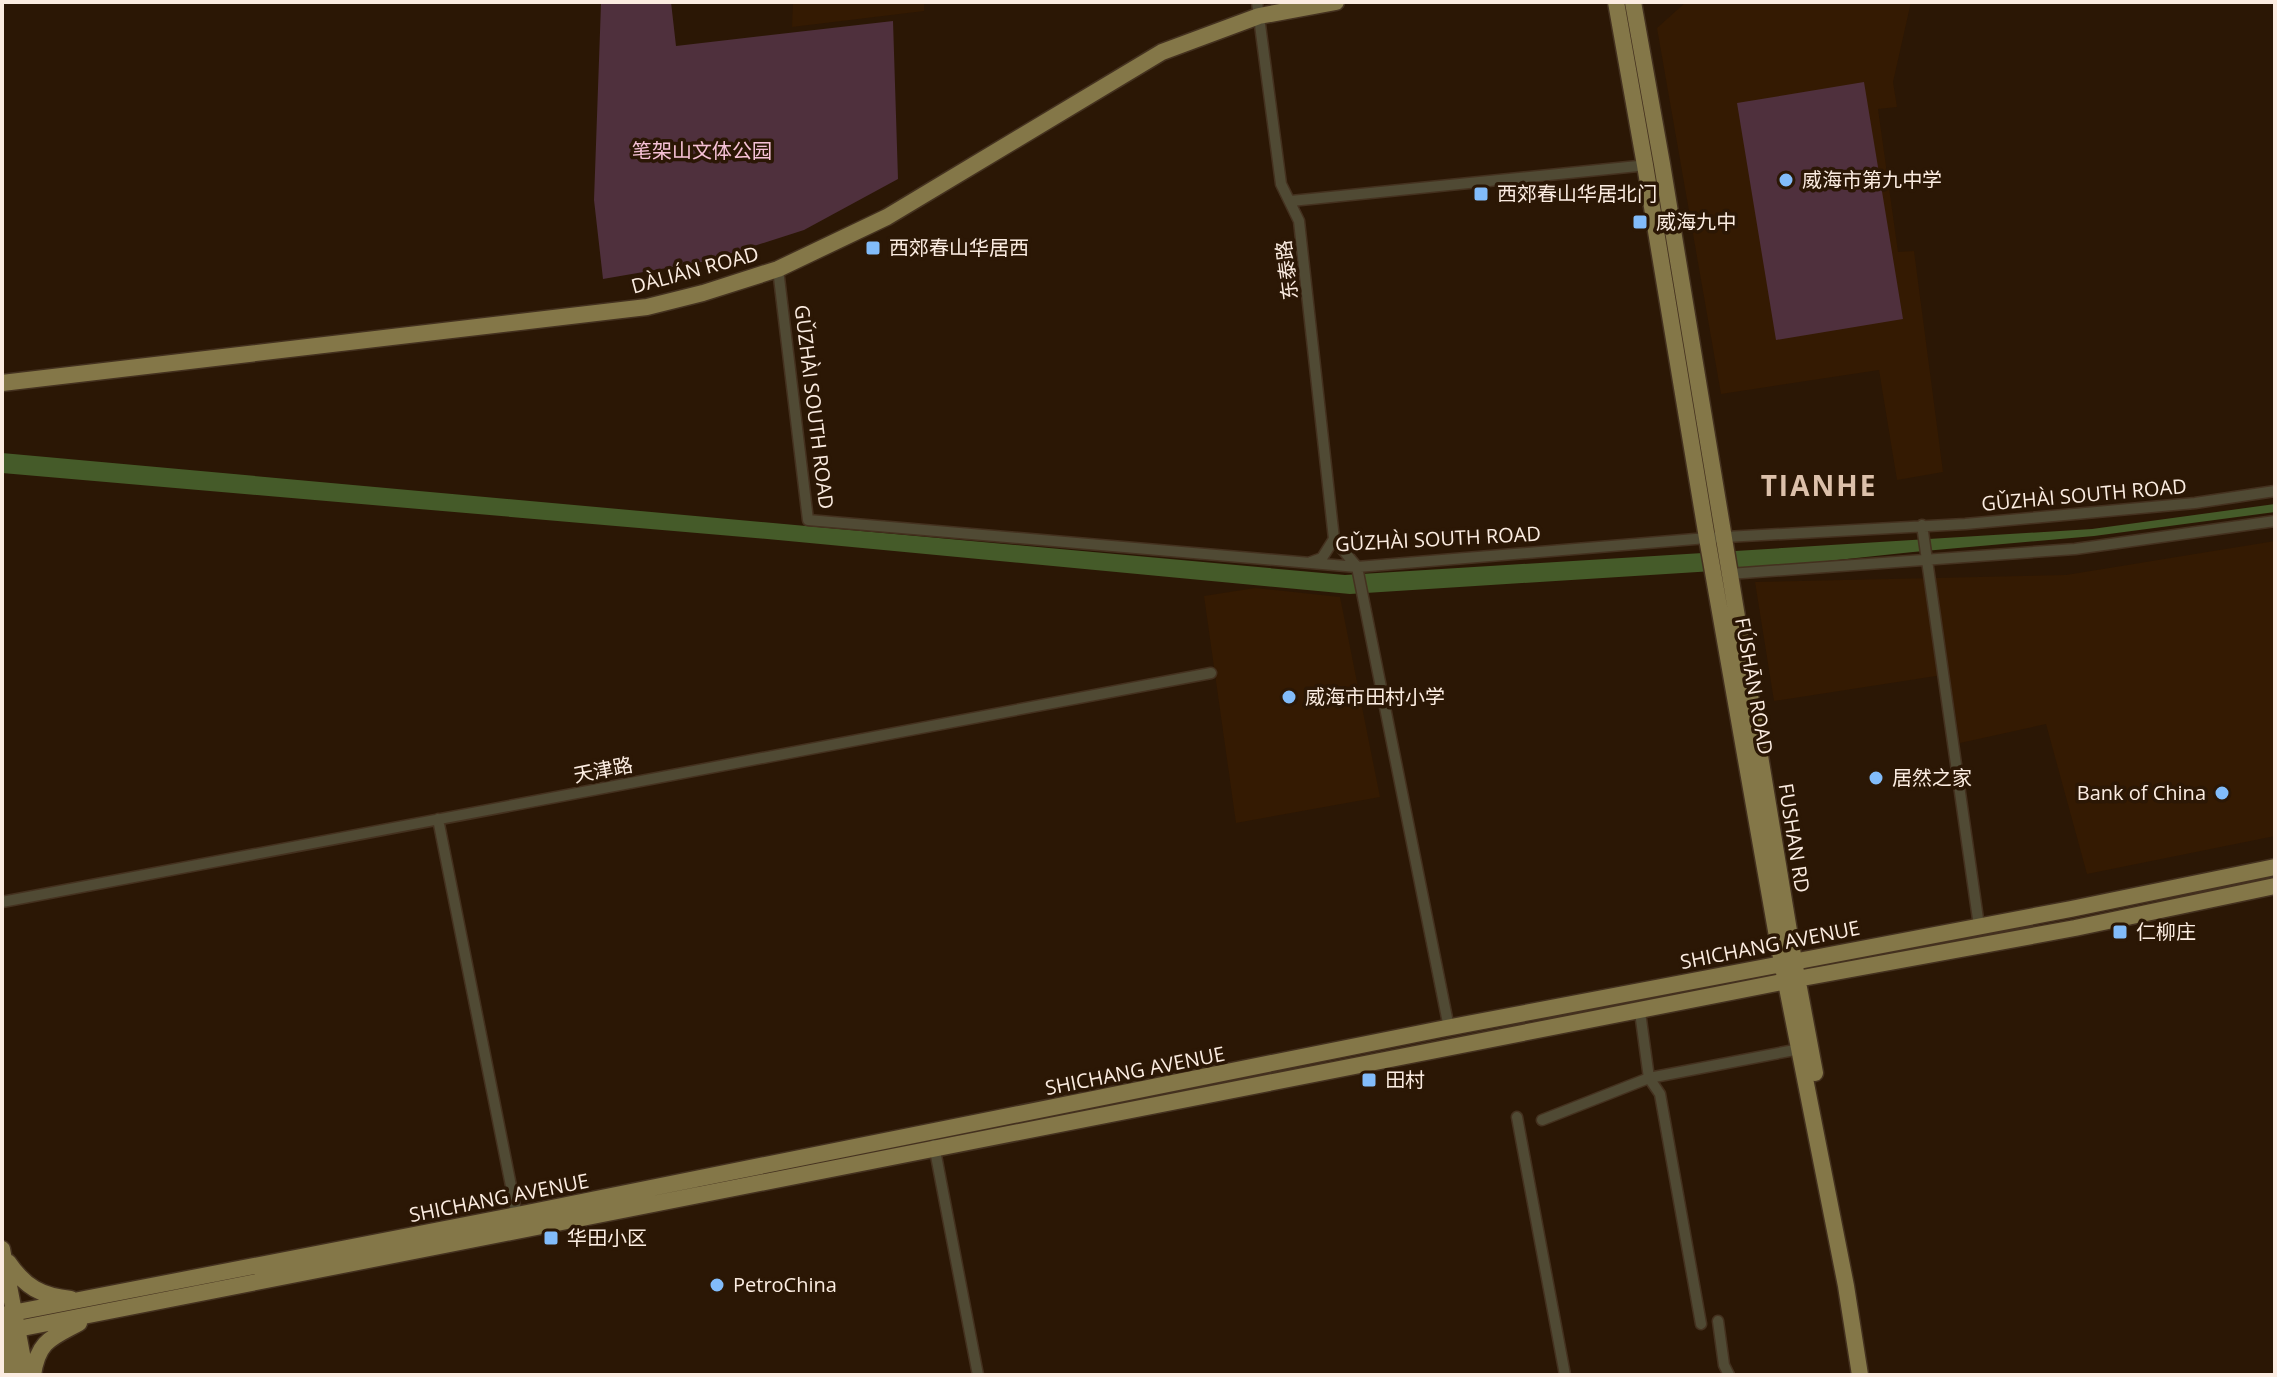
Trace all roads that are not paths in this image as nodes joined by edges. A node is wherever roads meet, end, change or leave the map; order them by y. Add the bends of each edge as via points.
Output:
1 (1336, 2) edge
2 (1616, 2) edge
3 (1633, 2) edge
4 (1258, 9) edge
5 (1654, 165) junction
6 (1291, 201) junction
7 (778, 269) junction
8 (2, 383) edge
9 (2275, 491) edge
10 (2275, 521) edge
11 (1923, 530) junction
12 (1334, 539) junction
13 (1716, 541) junction
14 (1925, 556) junction
15 (1309, 562) junction
16 (1358, 570) junction
17 (1722, 575) junction
18 (1211, 673) dead end
19 (438, 819) junction
20 (2275, 867) edge
21 (2275, 886) edge
22 (2, 902) edge
23 (1979, 926) junction
24 (1788, 962) junction
25 (1792, 981) junction
26 (1640, 1012) junction
27 (1449, 1028) junction
28 (1804, 1048) junction
29 (1649, 1078) junction
30 (1517, 1117) dead end
31 (1542, 1120) dead end
32 (931, 1131) junction
33 (935, 1149) junction
34 (518, 1223) junction
35 (3, 1252) edge
36 (88, 1308) junction
37 (1718, 1321) dead end
38 (1701, 1324) dead end
39 (7, 1325) edge
40 (12, 1375) edge
41 (26, 1375) edge
42 (33, 1375) edge
43 (978, 1375) edge
44 (1565, 1375) edge
45 (1729, 1375) edge
46 (1860, 1375) edge
47 (1868, 1375) edge

1 - 4 main road, DÀLIÁN ROAD
2 - 5 main road
3 - 5 main road
4 - 6 street, 东泰路 via 1281,184
4 - 7 main road, DÀLIÁN ROAD via 1162,52 887,217
5 - 6 street
5 - 13 main road, FUSHAN RD
6 - 12 street, 东泰路 via 1299,221
7 - 8 main road, DÀLIÁN ROAD via 647,307
7 - 15 street, GǓZHÀI SOUTH ROAD via 808,520
9 - 11 street, GǓZHÀI SOUTH ROAD
10 - 14 street via 2075,549
11 - 13 street, GǓZHÀI SOUTH ROAD
11 - 14 street
12 - 15 street via 1322,558
12 - 16 street
13 - 16 street, GǓZHÀI SOUTH ROAD
13 - 17 main road, FUSHAN RD
14 - 17 street
14 - 23 street
15 - 16 street, GǓZHÀI SOUTH ROAD
16 - 27 street
17 - 24 main road, FUSHAN RD
18 - 19 street, 天津路
19 - 22 street, 天津路
19 - 34 street
20 - 23 main road, SHICHANG AVENUE
21 - 25 main road, SHICHANG AVENUE
23 - 24 main road, SHICHANG AVENUE
24 - 25 main road, FUSHAN RD
24 - 27 main road, SHICHANG AVENUE
25 - 26 main road, SHICHANG AVENUE
25 - 28 main road, FUSHAN RD
26 - 29 street
26 - 33 main road, SHICHANG AVENUE
27 - 32 main road, SHICHANG AVENUE
28 - 29 street
28 - 46 main road
28 - 47 main road, FUSHAN RD via 1851,1266
29 - 31 street
29 - 38 street via 1660,1094
30 - 44 street
32 - 33 street
32 - 34 main road, SHICHANG AVENUE
33 - 34 main road, SHICHANG AVENUE
33 - 43 street
34 - 36 main road, SHICHANG AVENUE
35 - 36 main road via 25,1284
35 - 39 main road
36 - 39 main road, SHICHANG AVENUE
36 - 42 main road via 39,1350
37 - 45 street
39 - 40 main road
39 - 41 main road

